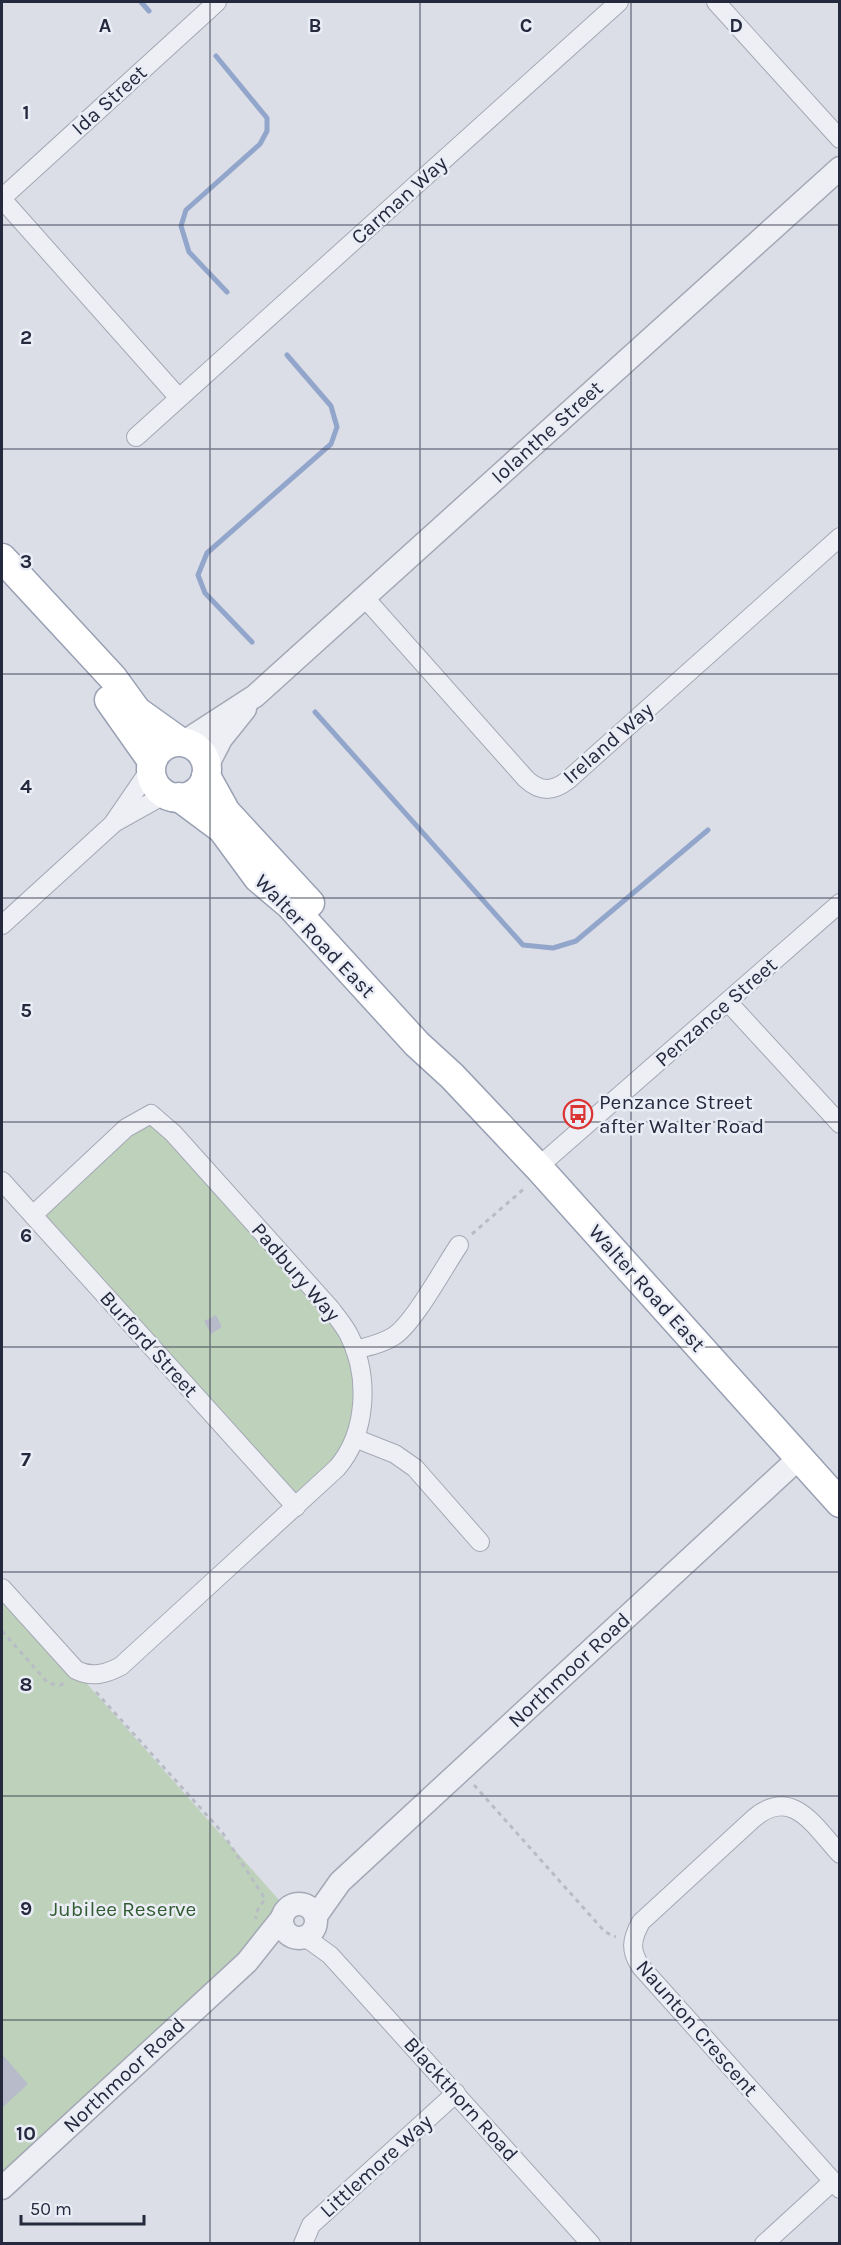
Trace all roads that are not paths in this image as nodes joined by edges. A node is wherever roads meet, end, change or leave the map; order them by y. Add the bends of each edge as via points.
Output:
1 (217, 2) edge
2 (619, 2) edge
3 (716, 2) edge
4 (840, 139) edge
5 (840, 168) edge
6 (2, 199) edge
7 (179, 398) junction
8 (136, 437) dead end
9 (840, 537) edge
10 (2, 558) edge
11 (2, 584) edge
12 (365, 598) junction
13 (255, 696) junction
14 (181, 742) junction
15 (151, 765) junction
16 (206, 772) junction
17 (172, 796) junction
18 (114, 823) junction
19 (840, 903) edge
20 (2, 925) edge
21 (728, 1002) junction
22 (452, 1076) junction
23 (840, 1124) edge
24 (532, 1177) junction
25 (2, 1181) edge
26 (33, 1215) junction
27 (459, 1245) road end
28 (355, 1350) junction
29 (357, 1439) junction
30 (799, 1458) junction
31 (840, 1503) edge
32 (296, 1507) junction
33 (480, 1542) dead end
34 (2, 1588) edge
35 (840, 1854) edge
36 (301, 1923) junction
37 (456, 2093) junction
38 (836, 2185) edge
39 (2, 2188) edge
40 (303, 2244) edge
41 (591, 2244) edge
42 (764, 2244) edge

1 - 6 street, Ida Street
2 - 7 street, Carman Way
3 - 4 street
5 - 12 street, Iolanthe Street
6 - 7 street
7 - 8 street, Carman Way
9 - 12 street, Ireland Way via 568,780 549,790 526,779
10 - 14 main road via 113,678 137,711
11 - 15 main road via 116,706
12 - 13 street, Iolanthe Street
13 - 14 street, Iolanthe Street
13 - 16 street, Iolanthe Street via 221,739
14 - 15 main road via 160,750
14 - 16 main road via 200,752
15 - 17 main road via 155,785
15 - 18 street
16 - 17 main road via 196,793
16 - 22 main road, Walter Road East via 226,812 430,1035
17 - 18 street
17 - 22 main road, Walter Road East via 222,829 258,878 290,905 417,1044
18 - 20 street
19 - 21 street, Penzance Street
21 - 23 street
21 - 24 street, Penzance Street
22 - 24 main road, Walter Road East
24 - 30 main road, Walter Road East
25 - 26 street, Burford Street
26 - 28 street, Padbury Way via 126,1128 152,1114 330,1308
26 - 32 street, Burford Street
27 - 28 street via 396,1335
28 - 29 street, Padbury Way via 362,1383
29 - 32 street, Padbury Way via 337,1468
29 - 33 street via 395,1454 415,1468
30 - 31 main road, Walter Road East
30 - 36 street, Northmoor Road via 340,1882
32 - 34 street, Padbury Way via 121,1666 104,1674 84,1674 60,1655
35 - 38 street, Naunton Crescent via 801,1812 773,1806 753,1819 641,1922 632,1943 633,1955 641,1967
36 - 37 street, Blackthorn Road
36 - 39 street, Northmoor Road via 247,1962
37 - 40 street, Littlemore Way via 311,2225
37 - 41 street, Blackthorn Road
38 - 42 street

